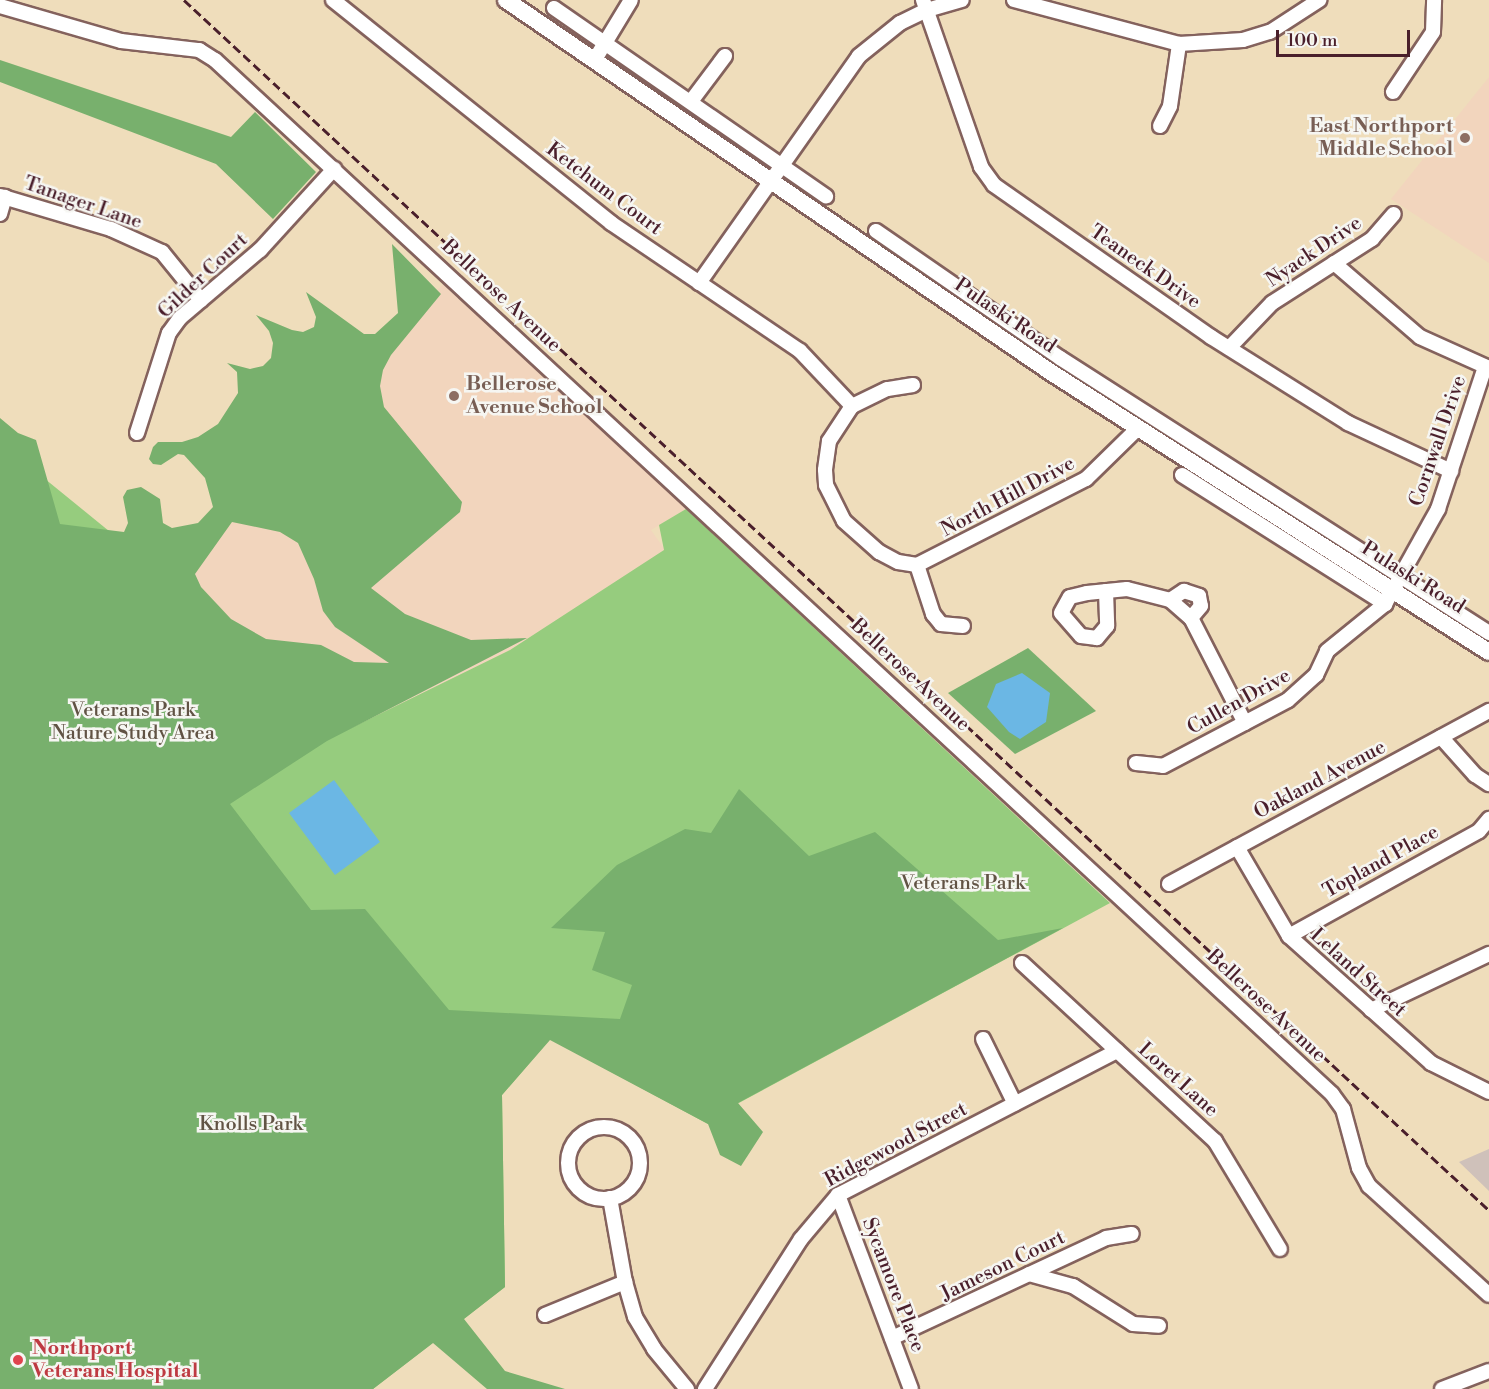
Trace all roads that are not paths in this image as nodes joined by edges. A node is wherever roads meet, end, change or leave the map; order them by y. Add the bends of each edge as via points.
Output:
1 (333, 0) edge
2 (506, 0) edge
3 (631, 0) edge
4 (963, 0) edge
5 (1014, 0) edge
6 (1319, 0) edge
7 (1434, 0) edge
8 (1, 4) edge
9 (925, 5) edge
10 (555, 8) dead end
11 (605, 43) junction
12 (1179, 44) junction
13 (725, 56) dead end
14 (594, 61) junction
15 (1393, 92) dead end
16 (692, 100) junction
17 (1160, 126) dead end
18 (782, 164) junction
19 (334, 169) junction
20 (770, 181) junction
21 (2, 196) edge
22 (826, 196) dead end
23 (0, 214) edge
24 (1394, 214) dead end
25 (876, 231) dead end
26 (918, 260) junction
27 (1334, 263) junction
28 (908, 275) junction
29 (699, 283) junction
30 (201, 300) junction
31 (1229, 348) junction
32 (1056, 365) junction
33 (1487, 368) edge
34 (913, 385) dead end
35 (852, 405) junction
36 (1138, 428) junction
37 (137, 433) dead end
38 (1451, 471) junction
39 (1182, 475) dead end
40 (917, 565) junction
41 (1106, 591) dead end
42 (1393, 591) junction
43 (1170, 600) junction
44 (1191, 618) junction
45 (963, 626) dead end
46 (1487, 638) edge
47 (1489, 711) edge
48 (1245, 723) junction
49 (1441, 737) junction
50 (1136, 763) dead end
51 (1489, 784) edge
52 (1489, 819) edge
53 (1237, 847) junction
54 (1168, 884) dead end
55 (1289, 936) junction
56 (1489, 954) edge
57 (1022, 963) dead end
58 (1371, 1010) junction
59 (983, 1039) dead end
60 (1117, 1051) junction
61 (1489, 1092) edge
62 (1016, 1104) junction
63 (838, 1195) junction
64 (610, 1198) junction
65 (1132, 1234) dead end
66 (1280, 1249) dead end
67 (1029, 1274) junction
68 (625, 1282) junction
69 (1489, 1295) edge
70 (545, 1315) dead end
71 (1160, 1326) dead end
72 (892, 1338) junction
73 (1489, 1371) edge
74 (687, 1389) edge
75 (705, 1389) edge
76 (911, 1389) edge
77 (1442, 1389) edge

1 - 29 street, Ketchum Court via 611,223
2 - 14 main road, Pulaski Road
3 - 11 street
4 - 9 street
5 - 12 street
6 - 12 street via 1270,32 1243,40
7 - 15 street via 1433,32
8 - 19 street, Bellerose Avenue via 121,41 199,50
9 - 18 street via 859,56
9 - 31 street, Teaneck Drive via 981,167 994,185
10 - 11 street
11 - 14 street
11 - 16 street
12 - 17 street via 1170,106
13 - 16 street
14 - 20 main road, Pulaski Road
16 - 18 street
18 - 20 street
18 - 22 street
19 - 30 street, Gilder Court via 260,250
19 - 69 street, Bellerose Avenue via 1332,1094 1343,1109 1359,1168 1370,1186
20 - 28 main road, Pulaski Road
20 - 29 street
21 - 23 street
21 - 30 street, Tanager Lane via 111,229 162,252
24 - 27 street, Nyack Drive via 1372,239
25 - 26 street
26 - 28 street
26 - 32 street
27 - 31 street, Nyack Drive via 1272,303
27 - 33 street via 1420,337
28 - 32 main road, Pulaski Road
29 - 35 street, Ketchum Court via 800,351
30 - 37 street, Gilder Court via 169,333
31 - 38 street, Teaneck Drive via 1348,423
32 - 36 main road, Pulaski Road
32 - 42 street
33 - 38 street, Cornwall Drive
34 - 35 street via 886,389
35 - 40 street via 834,429 826,454 826,485 832,501 844,521 879,552 898,562
36 - 40 street, North Hill Drive via 1086,479
36 - 42 main road, Pulaski Road
38 - 42 street, Cornwall Drive via 1438,509
39 - 42 street
40 - 45 street via 933,614 941,624
41 - 43 street via 1135,590
42 - 46 main road, Pulaski Road
42 - 48 street, Cullen Drive via 1327,651 1305,688
43 - 44 street
43 - 44 street via 1184,591 1199,596 1201,606
44 - 48 street
47 - 49 street, Oakland Avenue
48 - 50 street, Cullen Drive via 1163,766
49 - 51 street via 1475,776
49 - 53 street, Oakland Avenue
52 - 55 street, Topland Place via 1479,831
53 - 54 street, Oakland Avenue
53 - 55 street, Leland Street
55 - 58 street, Leland Street
56 - 58 street
57 - 60 street, Loret Lane
58 - 61 street, Leland Street via 1431,1063
59 - 62 street
60 - 62 street, Ridgewood Street
60 - 66 street, Loret Lane via 1227,1155
62 - 63 street, Ridgewood Street
63 - 72 street, Sycamore Place
63 - 75 street, Ridgewood Street via 801,1239
64 - 64 street via 586,1194 576,1186 569,1169 570,1150 576,1139 597,1127 609,1127 629,1136 640,1156 640,1168 630,1188
64 - 68 street
65 - 67 street, Jameson Court via 1106,1238
67 - 71 street via 1073,1286 1133,1324
67 - 72 street, Jameson Court
68 - 70 street
68 - 74 street via 642,1332
72 - 76 street, Sycamore Place
73 - 77 street

